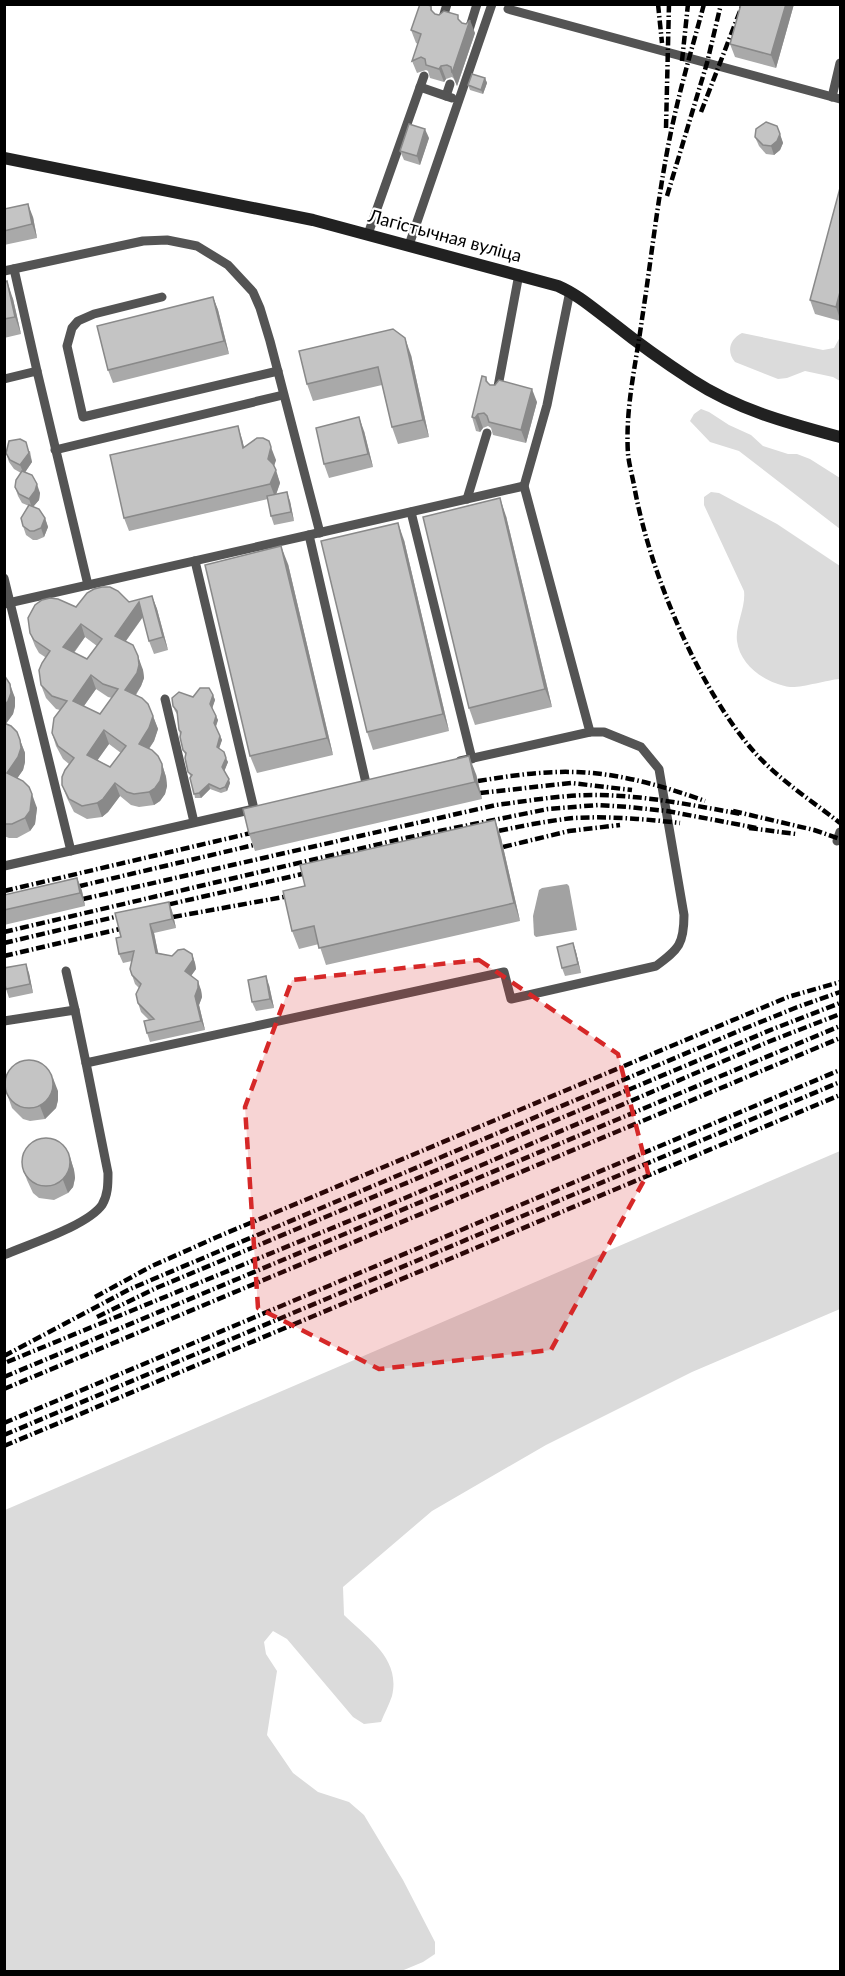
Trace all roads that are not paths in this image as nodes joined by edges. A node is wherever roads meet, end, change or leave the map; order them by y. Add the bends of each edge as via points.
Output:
1 (447, 4) edge
2 (477, 4) edge
3 (492, 4) edge
4 (508, 7) edge
5 (442, 21) edge
6 (469, 30) edge
7 (840, 63) edge
8 (424, 76) edge
9 (450, 84) edge
10 (420, 87) junction
11 (446, 96) junction
12 (836, 98) edge
13 (459, 100) junction
14 (4, 158) edge
15 (368, 234) junction
16 (409, 245) junction
17 (9, 270) edge
18 (519, 274) junction
19 (570, 291) junction
20 (162, 297) dead end
21 (37, 371) junction
22 (278, 371) junction
23 (4, 379) edge
24 (497, 392) edge
25 (283, 395) junction
26 (487, 433) edge
27 (840, 437) edge
28 (56, 450) junction
29 (524, 486) junction
30 (467, 499) junction
31 (411, 512) junction
32 (320, 533) junction
33 (309, 535) junction
34 (195, 561) junction
35 (4, 578) edge
36 (88, 585) junction
37 (7, 604) edge
38 (165, 699) dead end
39 (590, 732) junction
40 (472, 759) junction
41 (451, 764) edge
42 (376, 781) edge
43 (366, 783) junction
44 (355, 786) edge
45 (265, 806) edge
46 (254, 809) junction
47 (194, 822) junction
48 (71, 850) junction
49 (4, 866) edge
50 (66, 970) dead end
51 (75, 1010) junction
52 (4, 1022) edge
53 (86, 1063) junction
54 (4, 1255) edge

1 - 5 lane
2 - 6 lane
3 - 4 lane
3 - 13 lane
4 - 12 lane
7 - 12 lane
8 - 10 lane
9 - 11 lane
10 - 11 lane
10 - 15 lane
11 - 13 lane
13 - 16 lane
14 - 15 street, Лагістычная вуліца
15 - 16 street, Лагістычная вуліца
16 - 18 street, Лагістычная вуліца
17 - 21 lane
17 - 22 lane via 143,241 167,240 197,246 228,265 253,292
18 - 19 street, Лагістычная вуліца
18 - 24 lane
19 - 27 street, Лагістычная вуліца via 684,374 731,402 773,419
19 - 29 lane via 547,405
20 - 22 lane via 94,314 72,328 68,346 83,417
21 - 23 lane
21 - 28 lane
22 - 25 lane
25 - 28 lane
25 - 32 lane
26 - 30 lane
28 - 36 lane
29 - 30 lane
29 - 39 lane
30 - 31 lane
31 - 32 lane
31 - 40 lane
32 - 33 lane
33 - 34 lane
33 - 43 lane
34 - 36 lane
34 - 46 lane
35 - 37 lane
36 - 37 lane
37 - 48 lane
38 - 47 lane
39 - 40 lane
39 - 53 lane via 604,732 641,747 658,769 684,915 684,935 656,966 511,999 504,972
40 - 41 lane
42 - 43 lane
43 - 44 lane
45 - 46 lane
46 - 47 lane
47 - 48 lane
48 - 49 lane
50 - 51 lane
51 - 52 lane
51 - 53 lane
53 - 54 lane via 108,1189 101,1205 84,1221

